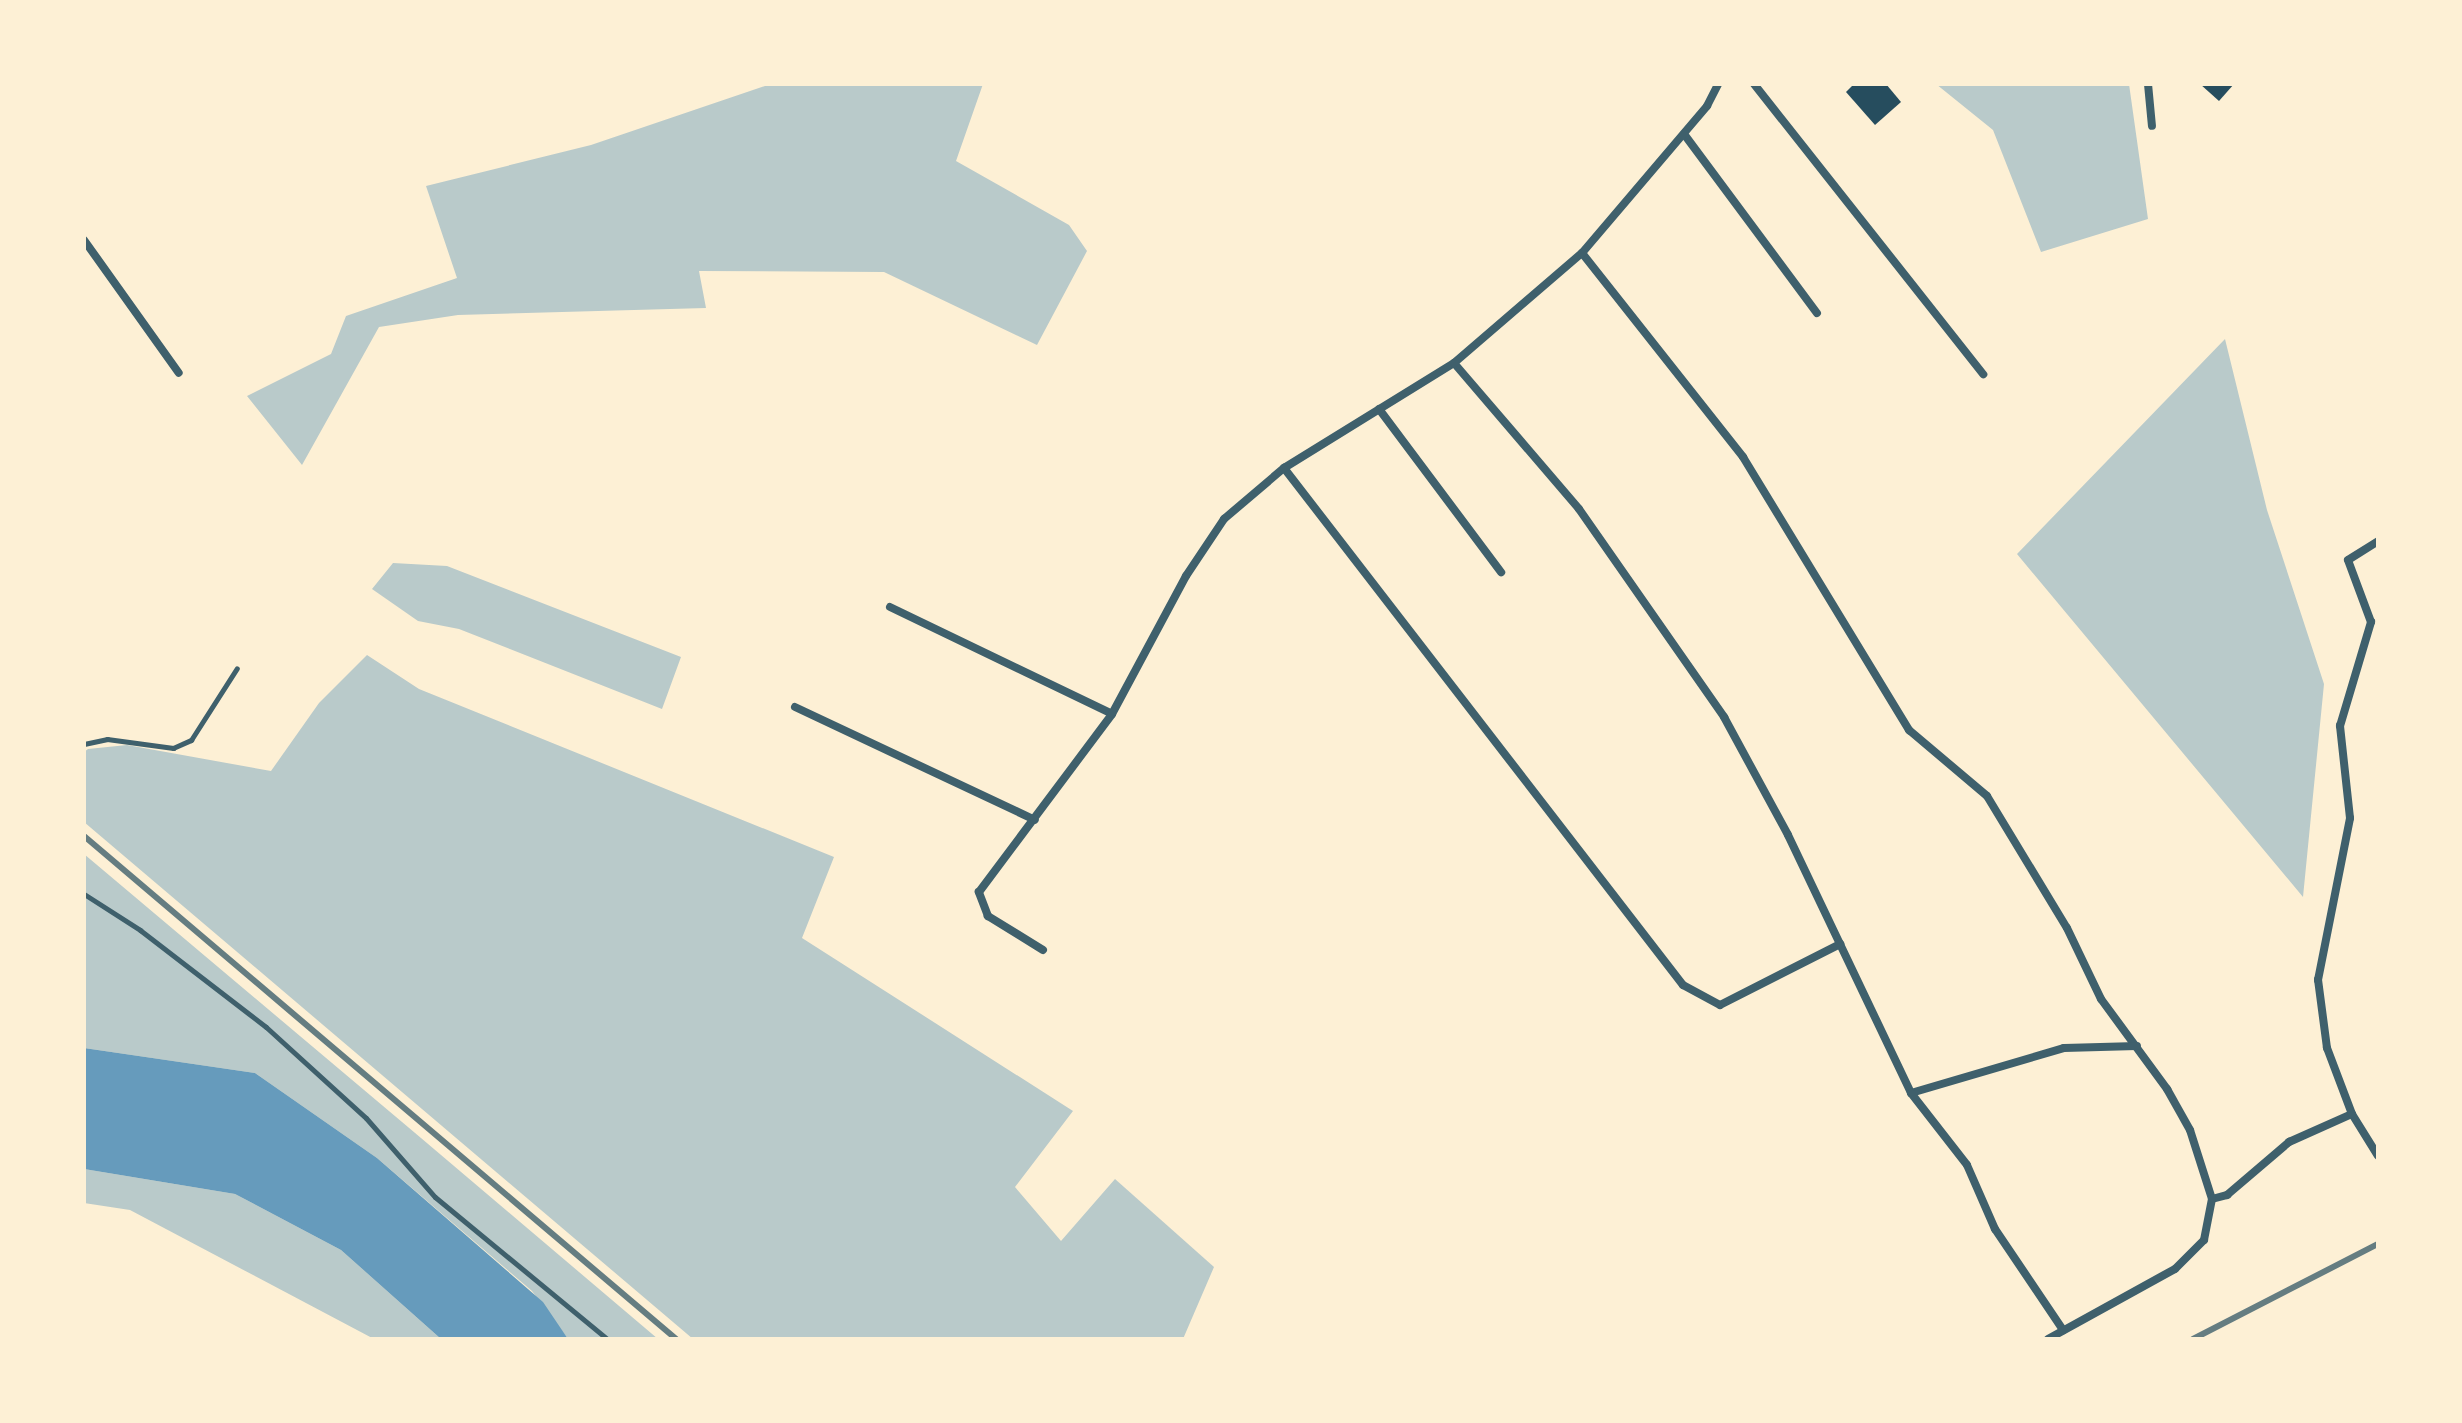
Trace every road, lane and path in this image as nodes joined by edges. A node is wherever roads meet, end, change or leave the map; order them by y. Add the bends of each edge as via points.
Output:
1 (1718, 84) edge
2 (1754, 84) edge
3 (2148, 84) edge
4 (2152, 126) dead end
5 (1684, 134) junction
6 (84, 240) edge
7 (1582, 253) junction
8 (1817, 313) dead end
9 (1454, 363) junction
10 (179, 373) dead end
11 (1983, 374) dead end
12 (1379, 409) junction
13 (1284, 468) junction
14 (2378, 541) edge
15 (1501, 572) dead end
16 (890, 607) dead end
17 (237, 668) dead end
18 (795, 707) dead end
19 (1112, 714) junction
20 (84, 744) edge
21 (1035, 820) junction
22 (84, 894) edge
23 (1840, 944) junction
24 (1043, 950) dead end
25 (2137, 1046) junction
26 (1911, 1093) junction
27 (2352, 1114) junction
28 (2378, 1156) edge
29 (2212, 1199) junction
30 (2063, 1330) junction
31 (607, 1339) edge
32 (2048, 1339) edge

1 - 5 street
2 - 11 street
3 - 4 street
5 - 7 street
5 - 8 street
6 - 10 street
7 - 9 street
7 - 25 street via 1743,457 1909,730 1987,796 2067,928 2101,999
9 - 12 street
9 - 23 street via 1579,509 1724,717
12 - 13 street
12 - 15 street
13 - 19 street via 1224,519 1186,576
13 - 23 street via 1683,985 1720,1005
14 - 27 street via 2348,560 2371,622 2340,726 2350,818 2318,980 2327,1048
16 - 19 street
17 - 20 lane via 191,740 173,748 107,739
18 - 21 street
19 - 21 street
21 - 24 street via 979,892 988,916
22 - 31 lane via 266,1027 366,1118 435,1197
23 - 26 street
25 - 26 street via 2064,1048
25 - 29 street via 2190,1130
26 - 30 street via 1967,1165 1995,1229
27 - 28 street
27 - 29 street via 2289,1142 2227,1195
29 - 30 street via 2204,1240 2175,1269
30 - 32 street

